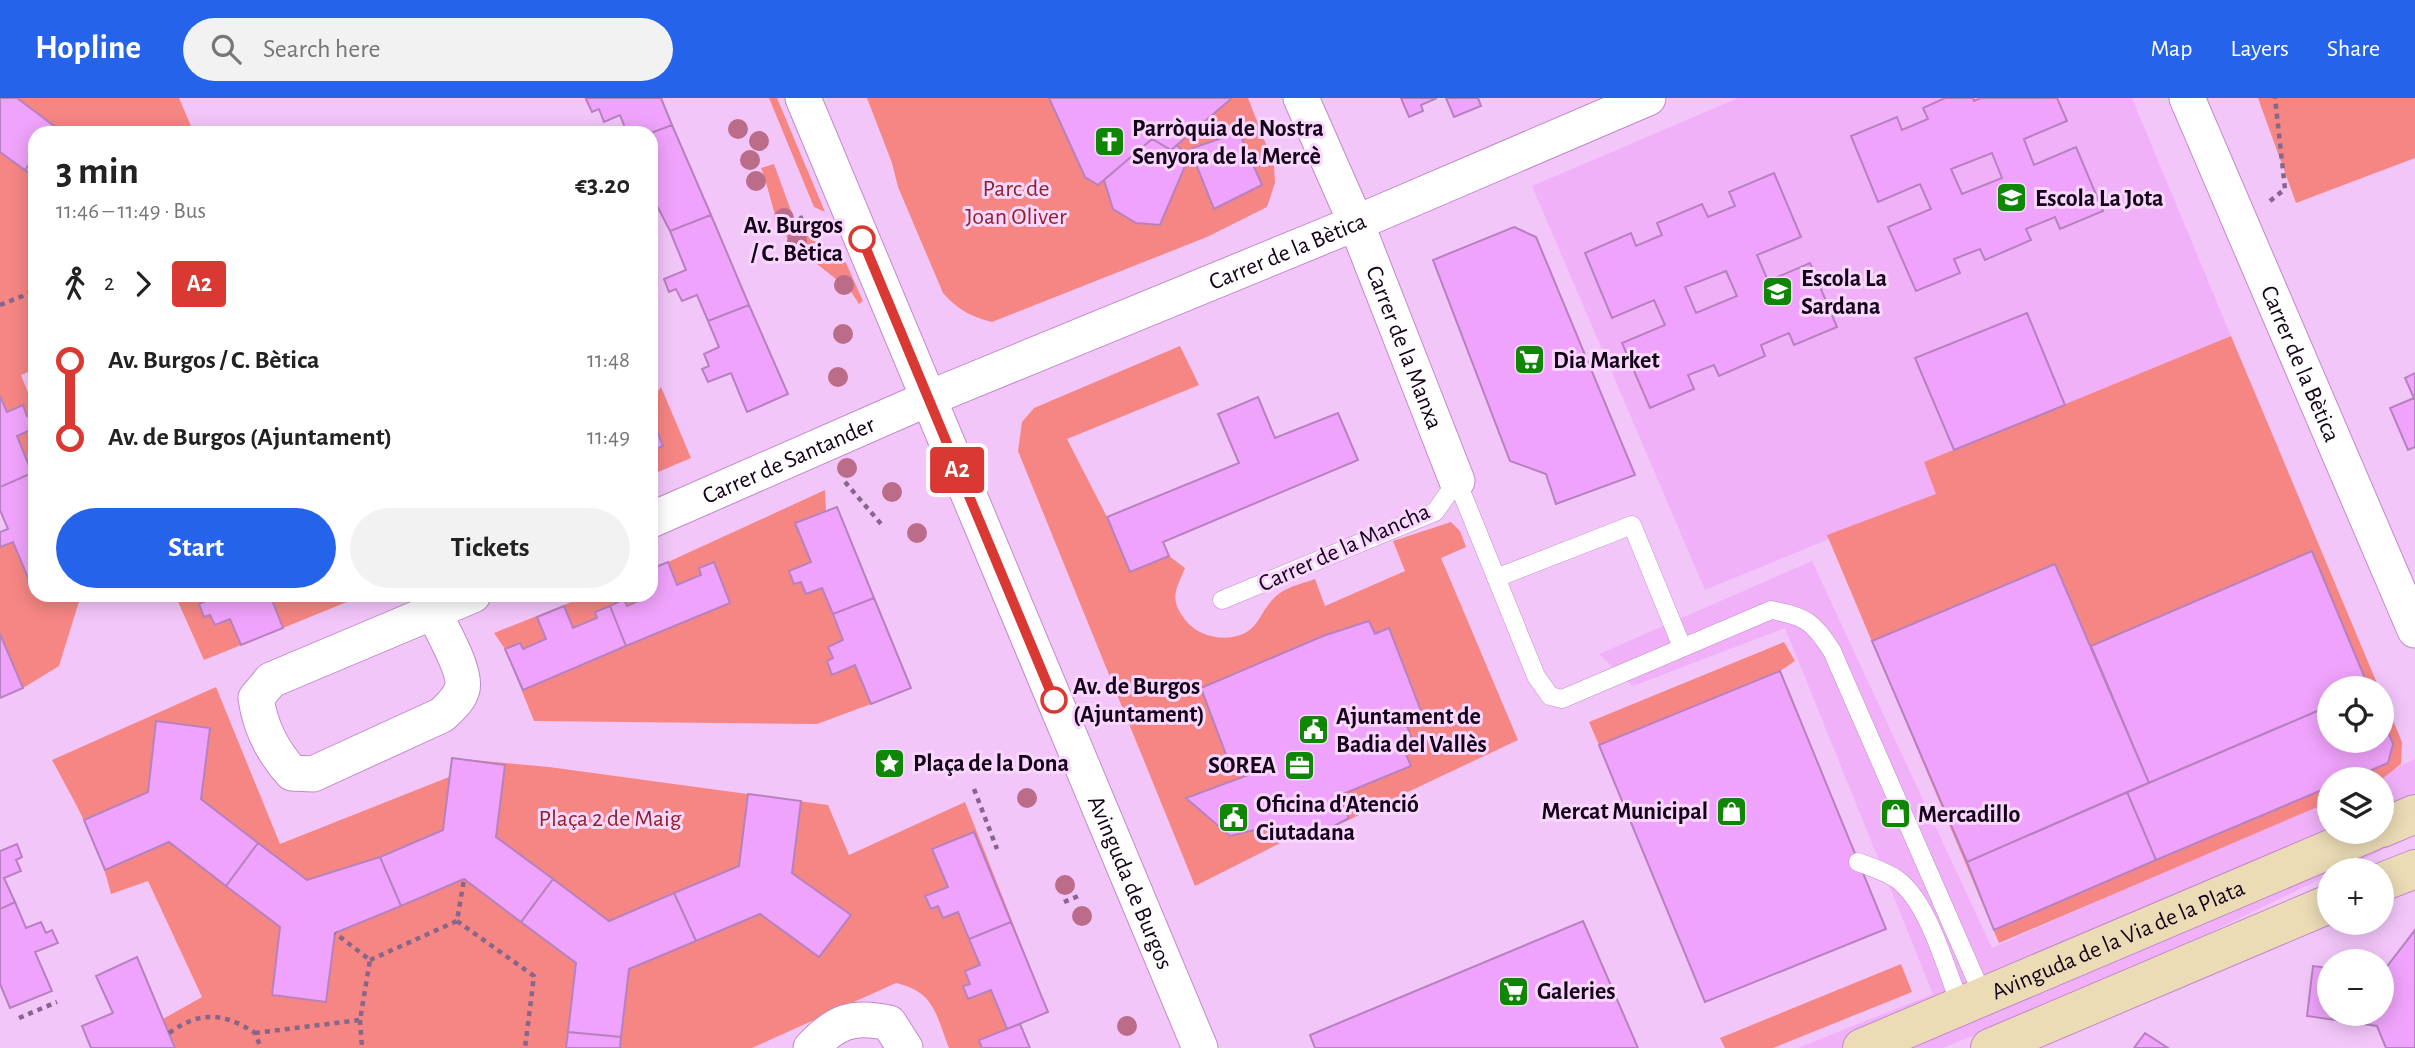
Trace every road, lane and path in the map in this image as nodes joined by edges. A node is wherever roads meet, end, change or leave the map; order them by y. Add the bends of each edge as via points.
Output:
1 (803, 98) edge
2 (1301, 98) edge
3 (1648, 98) edge
4 (2186, 98) edge
5 (2275, 98) edge
6 (803, 217) dead end
7 (1356, 223) junction
8 (2240, 223) junction
9 (782, 229) dead end
10 (28, 294) edge
11 (0, 305) edge
12 (927, 399) junction
13 (845, 481) dead end
14 (1457, 481) junction
15 (658, 517) edge
16 (882, 525) dead end
17 (1496, 578) junction
18 (1222, 600) dead end
19 (455, 602) edge
20 (433, 611) junction
21 (2415, 630) edge
22 (1682, 647) junction
23 (974, 789) dead end
24 (2415, 814) edge
25 (2394, 823) edge
26 (2343, 844) edge
27 (997, 849) dead end
28 (1858, 862) dead end
29 (2415, 869) edge
30 (2394, 877) edge
31 (464, 878) dead end
32 (1081, 895) dead end
33 (1064, 902) dead end
34 (2317, 909) edge
35 (457, 921) junction
36 (335, 933) dead end
37 (370, 960) junction
38 (1972, 1001) junction
39 (57, 1002) dead end
40 (19, 1018) dead end
41 (360, 1020) junction
42 (255, 1033) junction
43 (169, 1034) dead end
44 (1909, 1039) edge
45 (261, 1048) edge
46 (362, 1048) edge
47 (525, 1048) edge
48 (811, 1048) edge
49 (905, 1048) edge
50 (1200, 1048) edge
51 (1862, 1048) edge
52 (1990, 1048) edge

1 - 12 street, Avinguda de Burgos
2 - 7 street, Carrer de la Manxa
3 - 7 street, Carrer de la Bètica
4 - 8 street, Carrer de la Bètica
5 - 8 path via 2285,188
6 - 9 path
7 - 12 street, Carrer de la Bètica
7 - 14 street, Carrer de la Manxa
8 - 21 street, Carrer de la Bètica
10 - 11 path
12 - 15 street, Carrer de Santander
12 - 50 street, Avinguda de Burgos
13 - 16 path
14 - 17 lane
14 - 18 lane, Carrer de la Mancha via 1435,512
17 - 22 lane via 1536,676 1550,696 1562,699
17 - 22 lane via 1632,525
19 - 20 street
20 - 20 street via 271,680 256,698 259,718 276,755 292,772 313,774 442,715 458,699 464,686 459,668
22 - 38 lane via 1771,610 1797,614 1815,625 1832,651
23 - 27 path
24 - 25 street
26 - 38 street, Avinguda de la Via de la Plata
28 - 38 lane via 1895,878 1909,890
29 - 30 street
31 - 35 path
32 - 33 path
34 - 52 street, Avinguda de la Via de la Plata
35 - 37 path
35 - 47 path via 534,975
36 - 37 path
37 - 41 path
38 - 44 street, Avinguda de la Via de la Plata
39 - 40 path
41 - 42 path
41 - 46 path
42 - 43 path via 221,1017 205,1017 189,1019
42 - 45 path
44 - 51 street, Avinguda de la Via de la Plata
48 - 49 street via 828,1029 862,1017 889,1023

